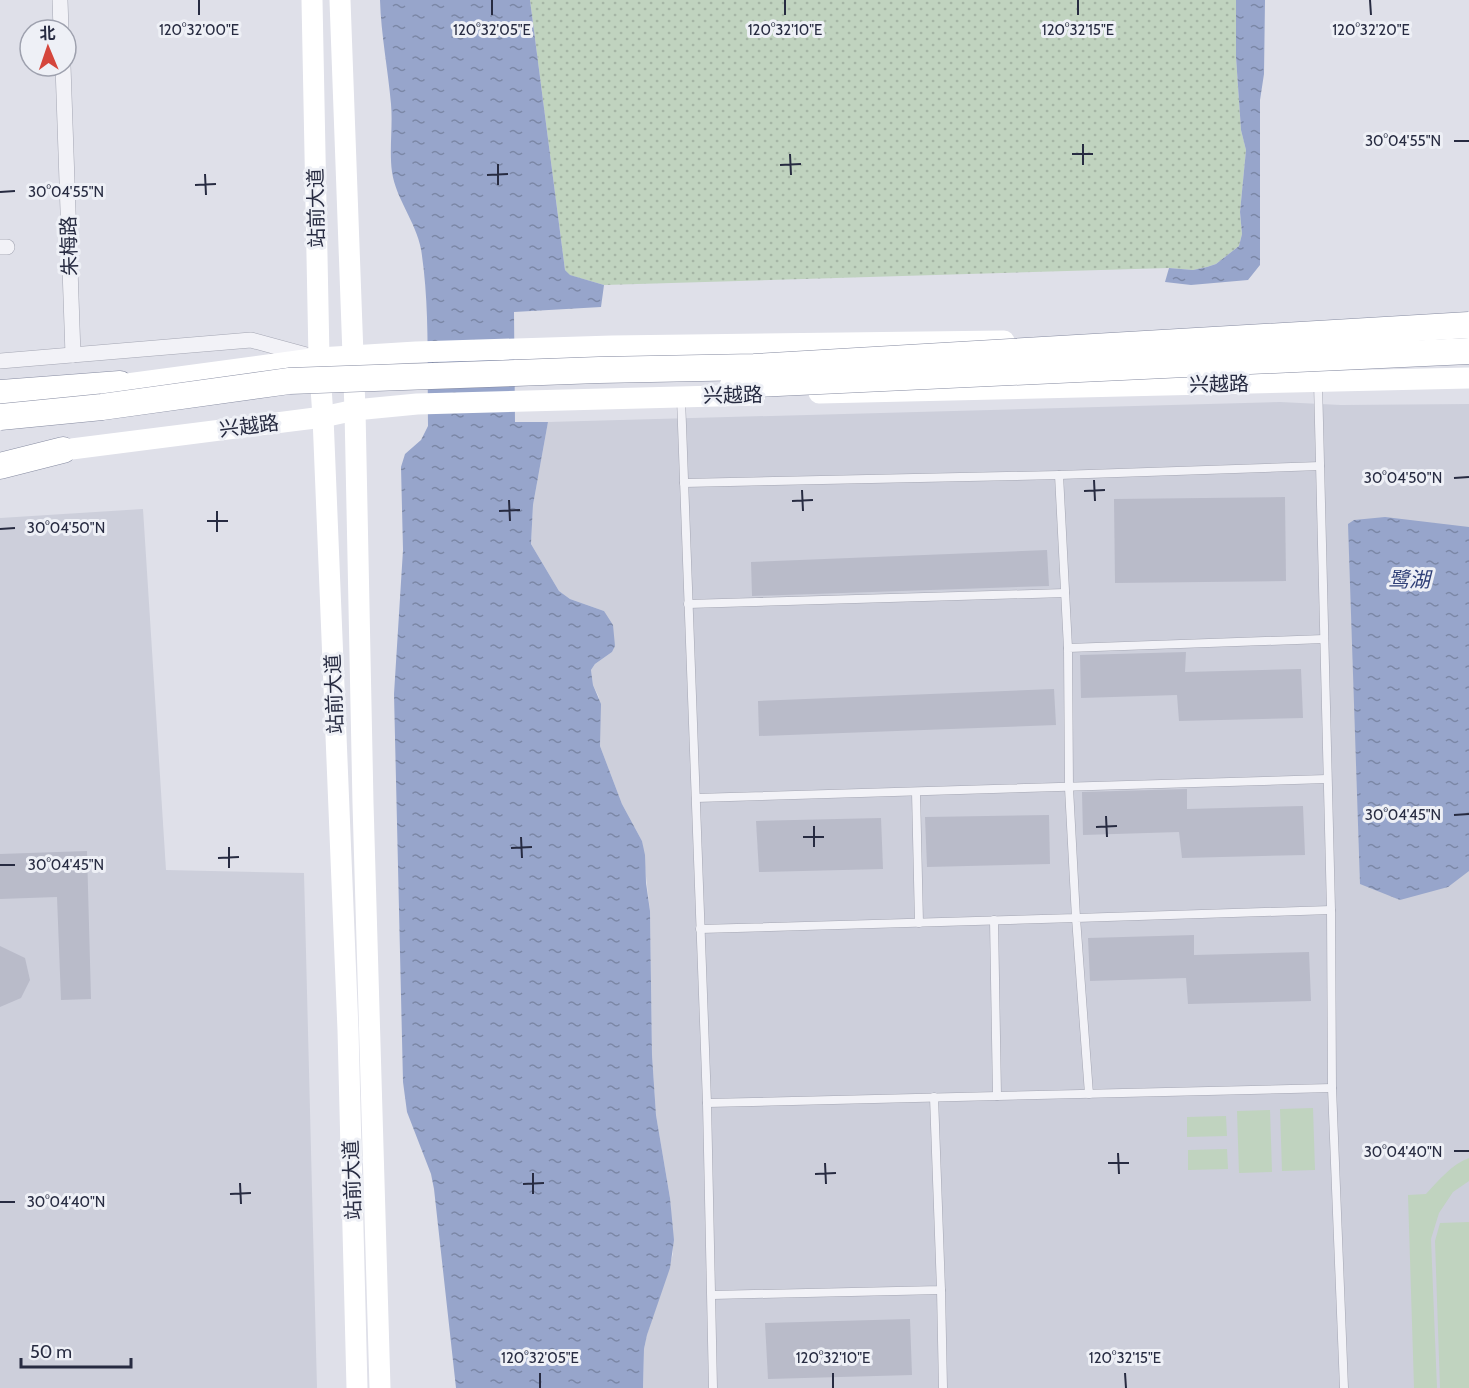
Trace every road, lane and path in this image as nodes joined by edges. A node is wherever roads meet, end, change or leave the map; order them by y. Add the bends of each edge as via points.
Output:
1 (60, 0) edge
2 (312, 0) edge
3 (339, 0) edge
4 (61, 18) edge
5 (63, 78) edge
6 (1469, 325) edge
7 (1317, 336) junction
8 (1469, 337) edge
9 (1469, 351) edge
10 (73, 355) junction
11 (352, 356) junction
12 (319, 358) junction
13 (0, 361) edge
14 (1469, 378) edge
15 (1318, 381) junction
16 (120, 384) junction
17 (0, 393) edge
18 (681, 396) junction
19 (0, 402) edge
20 (355, 410) junction
21 (0, 417) edge
22 (323, 417) junction
23 (0, 435) edge
24 (63, 450) junction
25 (0, 455) edge
26 (0, 466) edge
27 (1320, 466) junction
28 (1059, 475) junction
29 (684, 483) junction
30 (1065, 593) junction
31 (688, 604) junction
32 (1324, 639) junction
33 (1068, 648) junction
34 (1328, 779) junction
35 (1069, 788) junction
36 (916, 792) junction
37 (696, 798) junction
38 (1331, 909) junction
39 (1076, 918) junction
40 (994, 920) junction
41 (918, 923) junction
42 (700, 929) junction
43 (1332, 1088) junction
44 (1089, 1094) junction
45 (997, 1096) junction
46 (934, 1097) junction
47 (707, 1103) junction
48 (941, 1290) junction
49 (712, 1295) junction
50 (357, 1388) edge
51 (380, 1388) edge
52 (714, 1388) edge
53 (944, 1388) edge
54 (1344, 1388) edge

1 - 4 street
2 - 12 main road, 站前大道
3 - 11 main road, 站前大道
5 - 10 street, 朱梅路
6 - 21 highway, bridge via 754,367 289,381
7 - 8 main road
7 - 11 main road via 612,346
7 - 15 lane
9 - 23 highway, bridge via 768,384 294,396
10 - 12 street via 251,340
10 - 13 street
11 - 12 main road
11 - 20 main road, 站前大道
12 - 16 main road
12 - 22 main road, 站前大道
14 - 15 main road, 兴越路
15 - 18 main road, 兴越路
15 - 27 lane
16 - 17 highway
16 - 19 main road
18 - 20 main road, 兴越路 via 417,404
18 - 29 lane
20 - 22 main road, 兴越路
20 - 51 main road, 站前大道
22 - 24 main road, 兴越路
22 - 50 main road, 站前大道 via 348,1030
24 - 25 main road, 兴越路
24 - 26 highway
27 - 28 lane
27 - 32 lane
28 - 29 lane
28 - 30 lane
29 - 31 lane
30 - 31 lane
30 - 33 lane
31 - 37 lane
32 - 33 lane
32 - 34 lane
33 - 35 lane
34 - 35 lane
34 - 38 lane
35 - 36 lane
35 - 39 lane
36 - 37 lane
36 - 41 lane
37 - 42 lane
38 - 39 lane
38 - 43 lane
39 - 40 lane
39 - 44 lane
40 - 41 lane
40 - 45 lane
41 - 42 lane
42 - 47 lane
43 - 44 lane
43 - 54 lane
44 - 45 lane
45 - 46 lane
46 - 47 lane
46 - 48 lane
47 - 49 lane
48 - 49 lane
48 - 53 lane
49 - 52 lane

